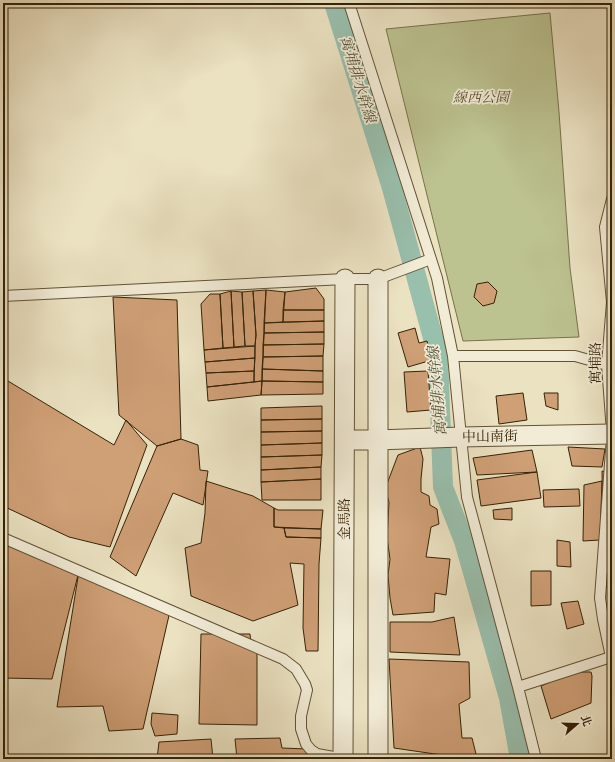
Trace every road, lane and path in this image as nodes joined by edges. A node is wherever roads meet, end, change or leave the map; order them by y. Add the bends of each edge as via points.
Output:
1 (349, 3) edge
2 (612, 199) edge
3 (431, 259) junction
4 (345, 279) junction
5 (378, 279) junction
6 (3, 296) edge
7 (452, 356) junction
8 (609, 365) edge
9 (612, 434) edge
10 (461, 437) junction
11 (345, 440) junction
12 (377, 440) junction
13 (3, 538) edge
14 (611, 657) edge
15 (518, 687) junction
16 (344, 759) edge
17 (378, 759) edge
18 (536, 759) edge

1 - 3 lane
2 - 8 lane, 寓埔路 via 605,227 612,302
3 - 5 lane
3 - 7 lane
4 - 5 lane
4 - 6 lane
4 - 11 street, 金馬路
5 - 12 street
7 - 8 lane via 575,356
7 - 10 lane
8 - 9 lane, 寓埔路
9 - 10 street, 中山南街
9 - 14 lane, 寓埔路 via 600,598
10 - 12 street, 中山南街
10 - 15 lane via 467,497
11 - 12 street, 中山南街
11 - 16 street, 金馬路
12 - 17 street
13 - 16 lane via 283,659 296,669 307,690 301,729 306,744 317,754
14 - 15 lane
15 - 18 lane

